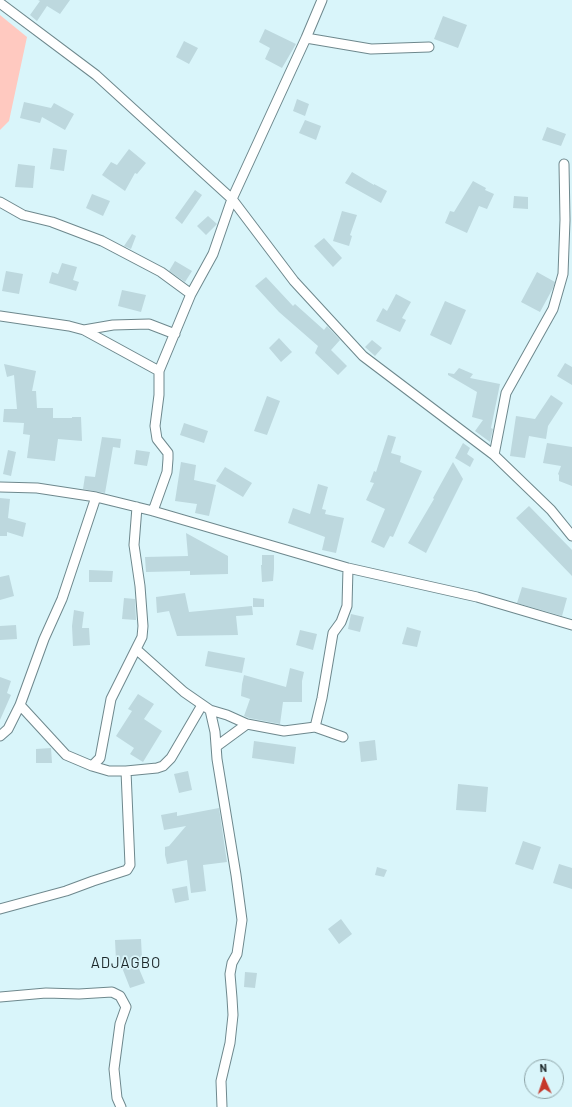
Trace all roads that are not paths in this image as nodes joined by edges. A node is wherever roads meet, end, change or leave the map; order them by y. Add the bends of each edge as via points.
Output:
1 (322, 0) edge
2 (0, 4) edge
3 (306, 38) junction
4 (429, 47) dead end
5 (564, 164) dead end
6 (572, 196) edge
7 (232, 199) junction
8 (0, 202) edge
9 (564, 203) junction
10 (191, 294) junction
11 (0, 316) edge
12 (84, 330) junction
13 (175, 334) junction
14 (160, 371) junction
15 (494, 455) junction
16 (0, 488) edge
17 (96, 497) junction
18 (137, 507) junction
19 (153, 511) junction
20 (572, 536) edge
21 (348, 568) junction
22 (572, 625) edge
23 (136, 649) junction
24 (20, 705) junction
25 (206, 707) junction
26 (247, 724) junction
27 (315, 728) junction
28 (0, 736) edge
29 (343, 737) dead end
30 (217, 746) junction
31 (92, 766) junction
32 (126, 771) junction
33 (0, 909) edge
34 (0, 997) edge
35 (121, 1107) edge
36 (222, 1107) edge

1 - 3 street
2 - 7 street via 96,75
3 - 4 street via 371,49
3 - 7 street
5 - 9 street
6 - 9 street
7 - 10 street via 213,254
7 - 15 street via 294,281 363,356
8 - 10 street via 23,215 52,222 102,241 161,272
9 - 15 street via 563,274 553,309 506,393
10 - 13 street
11 - 12 street
12 - 13 street via 113,325 149,324
12 - 14 street
13 - 14 street
14 - 19 street via 155,426 157,440 168,453 168,459 167,472
15 - 20 street via 551,510
16 - 17 street via 37,488
17 - 18 street
17 - 24 street via 62,599
18 - 19 street
18 - 23 street via 134,545 143,626 142,637
19 - 21 street
21 - 22 street via 477,597
21 - 27 street via 347,606 341,622 332,633
23 - 25 street via 184,692
23 - 31 street via 111,699 100,758
24 - 28 street via 8,729
24 - 31 street via 66,755
25 - 26 street
25 - 30 street
25 - 32 street via 163,766
26 - 27 street via 284,731
26 - 30 street
27 - 29 street
30 - 36 street via 242,920 237,954 230,974 233,1015 221,1082
31 - 32 street via 109,771
32 - 33 street via 129,868 66,892
34 - 35 street via 112,992 120,996 126,1007 120,1024 114,1069 116,1098

